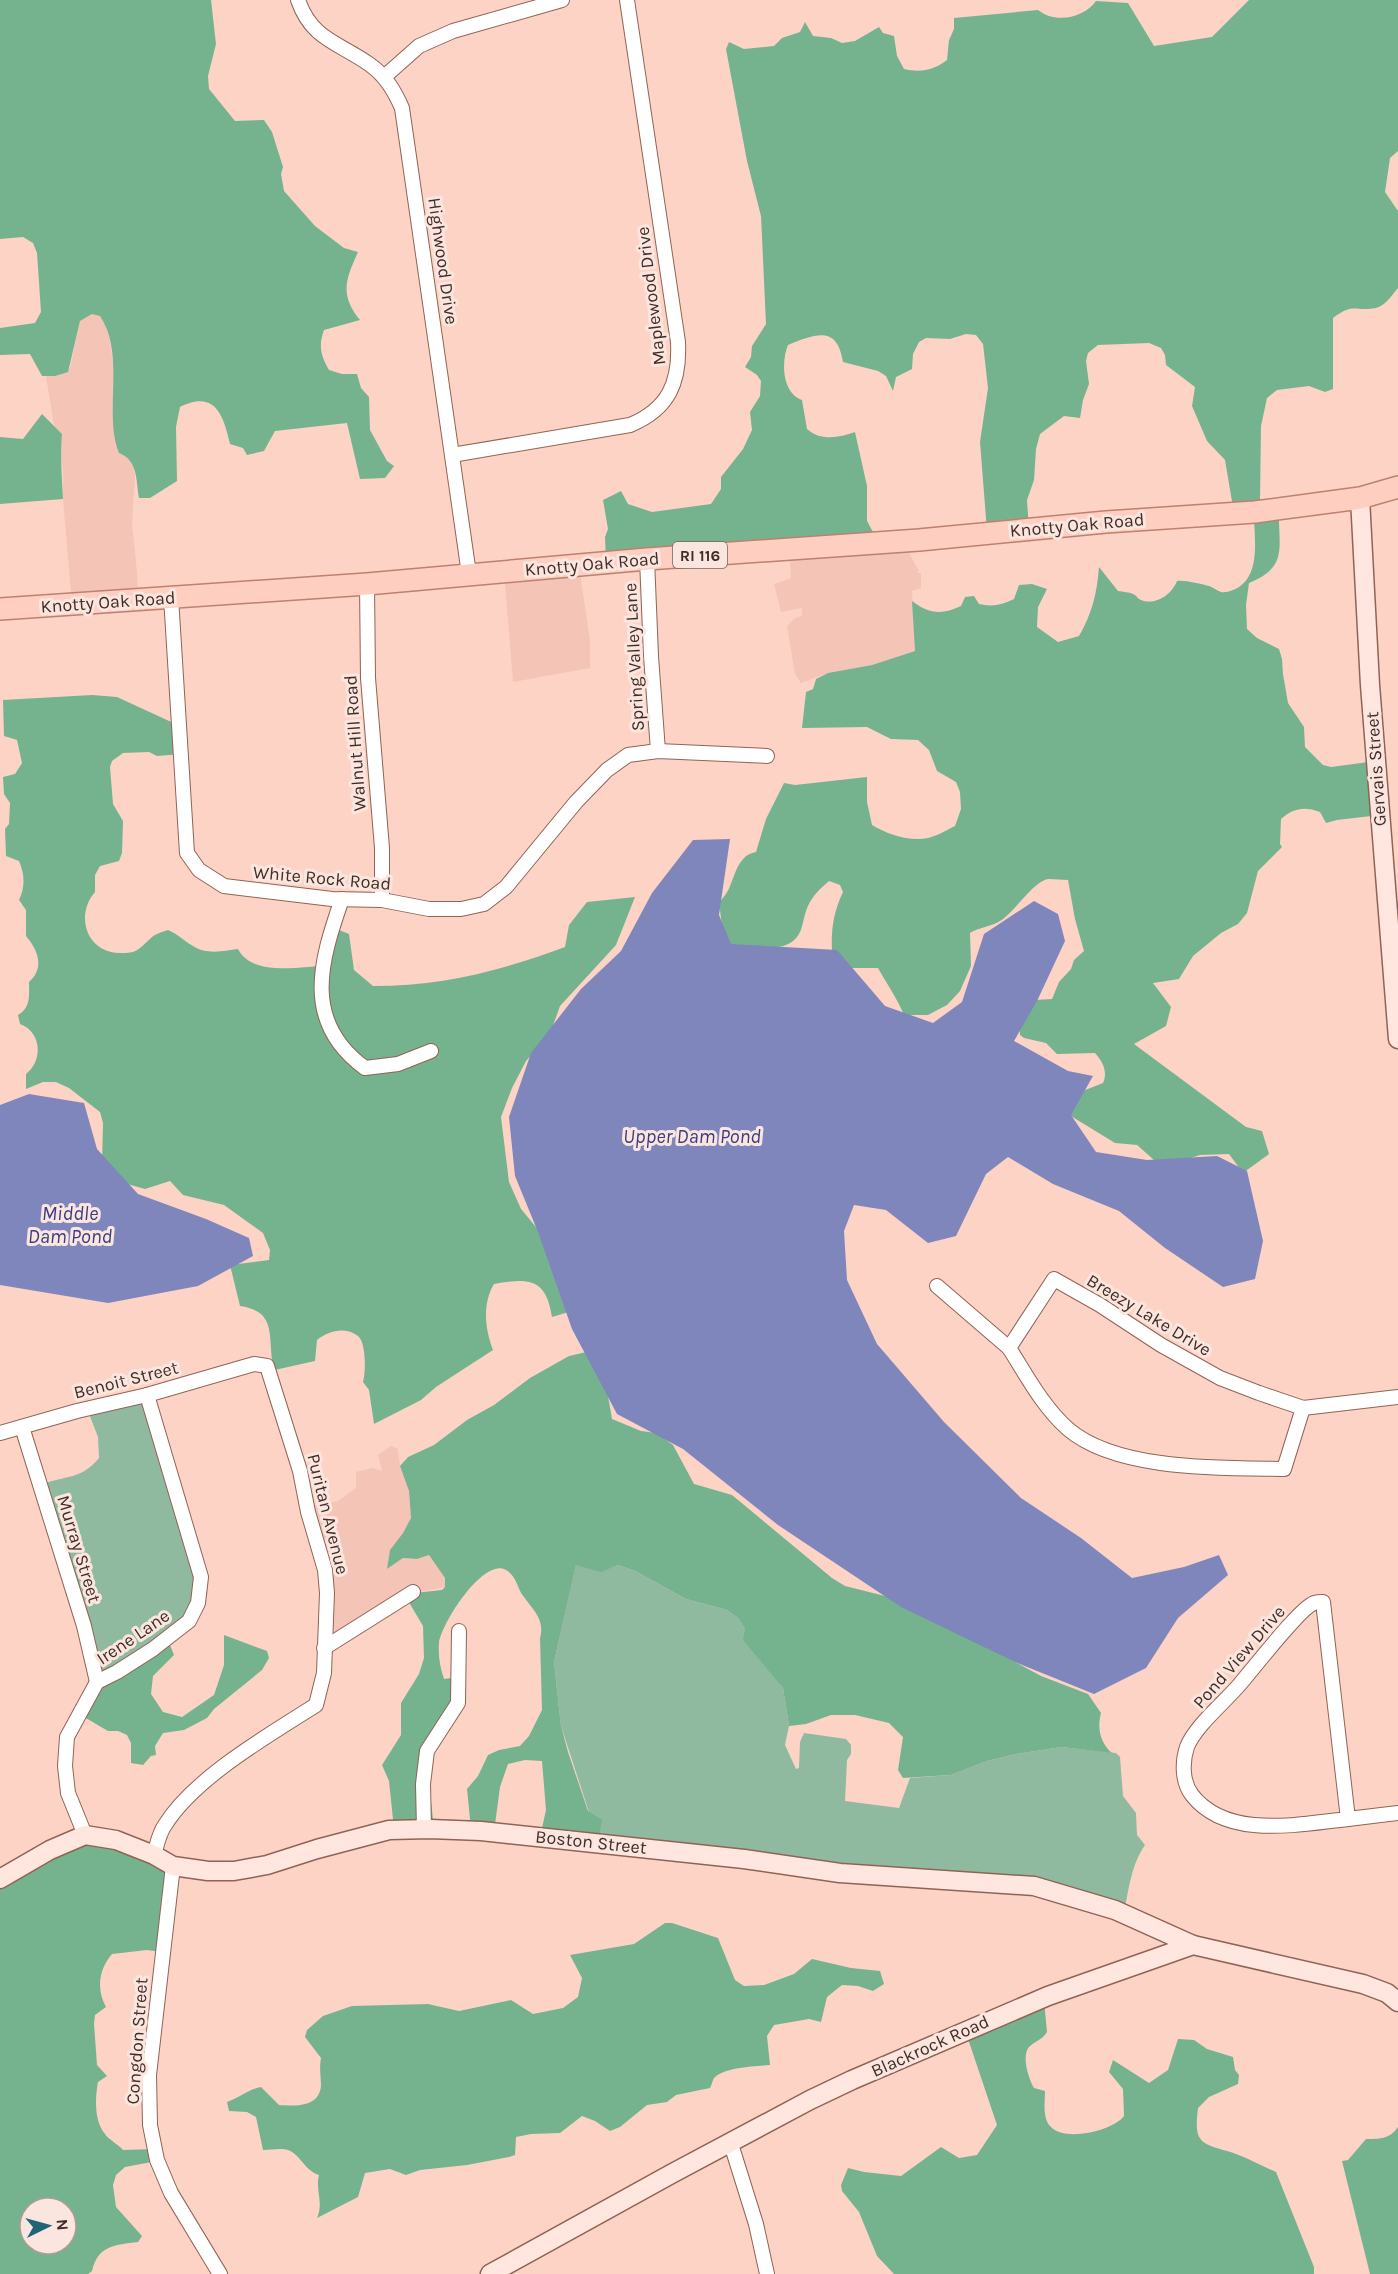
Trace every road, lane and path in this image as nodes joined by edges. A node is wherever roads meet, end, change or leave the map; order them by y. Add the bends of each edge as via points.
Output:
1 (298, 0) edge
2 (562, 0) edge
3 (627, 0) edge
4 (384, 77) junction
5 (452, 455) junction
6 (1398, 487) edge
7 (1360, 498) junction
8 (647, 559) junction
9 (469, 574) junction
10 (367, 584) junction
11 (171, 597) junction
12 (0, 609) edge
13 (658, 751) junction
14 (767, 756) dead end
15 (342, 899) junction
16 (382, 900) junction
17 (1394, 966) edge
18 (1398, 1039) edge
19 (431, 1051) dead end
20 (937, 1286) dead end
21 (1009, 1348) junction
22 (261, 1364) joint
23 (147, 1395) junction
24 (1398, 1396) edge
25 (1303, 1408) junction
26 (22, 1427) junction
27 (0, 1433) edge
28 (413, 1592) dead end
29 (459, 1630) dead end
30 (324, 1648) junction
31 (97, 1682) junction
32 (1398, 1813) edge
33 (1348, 1819) junction
34 (424, 1829) junction
35 (85, 1835) junction
36 (154, 1855) junction
37 (173, 1866) junction
38 (0, 1879) edge
39 (1193, 1946) junction
40 (1394, 1996) edge
41 (731, 2144) junction
42 (220, 2274) edge
43 (490, 2274) edge
44 (767, 2274) edge

1 - 4 street, Highwood Drive via 311,26 324,38
2 - 4 street via 453,31 419,46
3 - 5 street, Maplewood Drive via 678,342 678,373 673,387 654,412 630,425
4 - 5 street, Highwood Drive via 399,99 406,125
5 - 9 street, Highwood Drive
6 - 7 main road, Knotty Oak Road / RI 116
7 - 8 main road, Knotty Oak Road / RI 116 via 1255,512
7 - 17 street, Gervais Street via 1370,685
8 - 9 main road, Knotty Oak Road / RI 116
8 - 13 street, Spring Valley Lane
9 - 10 main road, Knotty Oak Road / RI 116
10 - 11 main road, Knotty Oak Road / RI 116
10 - 16 street, Walnut Hill Road via 368,678 382,848
11 - 12 main road, Knotty Oak Road / RI 116
11 - 15 street, White Rock Road via 187,853 199,870 224,886
13 - 14 street, Spring Valley Lane
13 - 16 street, White Rock Road via 628,755 607,770 506,887 484,904 429,909
15 - 16 street, White Rock Road
15 - 19 street via 326,946 322,982 323,1009 331,1030 348,1055 365,1068 398,1064
17 - 18 street, Gervais Street
20 - 21 street
21 - 25 street, Breezy Lake Drive via 1054,1279 1220,1378
21 - 25 street via 1068,1429 1097,1448 1147,1461 1284,1469
22 - 23 street, Benoit Street
22 - 30 street, Puritan Avenue via 267,1366 280,1406 326,1570
23 - 26 street, Benoit Street
23 - 31 street, Irene Lane via 201,1577 198,1603 189,1621 153,1649
24 - 25 street, Breezy Lake Drive
26 - 27 street, Benoit Street
26 - 31 street, Murray Street via 84,1626
28 - 30 street
29 - 34 street via 458,1703 426,1750
30 - 36 street, Puritan Avenue via 324,1673 316,1705 191,1792 164,1826
31 - 35 street, Irene Lane via 67,1737 68,1793
32 - 33 street, Pond View Drive
33 - 33 street, Pond View Drive via 1251,1825 1219,1817 1199,1805 1187,1789 1183,1767 1188,1746 1206,1721 1313,1603 1323,1602
34 - 37 street, Boston Street via 389,1830 234,1872
34 - 39 street, Boston Street via 669,1850 840,1873 1034,1886 1115,1910
35 - 36 street, Boston Street via 116,1840
35 - 38 street
36 - 37 street, Boston Street
37 - 42 street, Congdon Street via 149,2074 150,2125 157,2160 171,2193
39 - 40 street via 1363,1984
39 - 41 street, Blackrock Road via 990,2020 810,2100
41 - 43 street, Blackrock Road
41 - 44 street

